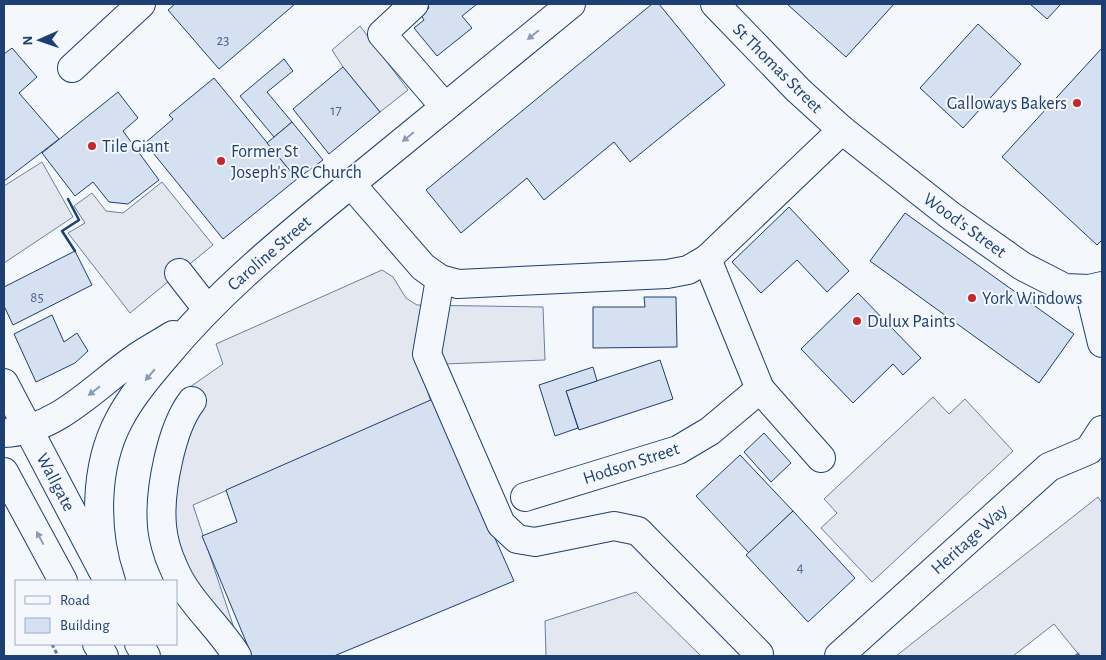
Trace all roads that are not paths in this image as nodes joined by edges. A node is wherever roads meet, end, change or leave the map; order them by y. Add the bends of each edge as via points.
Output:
1 (141, 4) edge
2 (414, 4) edge
3 (571, 4) edge
4 (715, 4) edge
5 (72, 68) dead end
6 (445, 107) junction
7 (842, 130) junction
8 (350, 184) junction
9 (707, 259) junction
10 (179, 273) dead end
11 (440, 279) junction
12 (1096, 288) edge
13 (199, 317) junction
14 (1102, 343) edge
15 (4, 383) edge
16 (760, 389) junction
17 (192, 402) dead end
18 (16, 432) edge
19 (1102, 433) edge
20 (821, 458) dead end
21 (4, 472) edge
22 (525, 497) dead end
23 (63, 580) edge
24 (109, 580) edge
25 (110, 580) edge
26 (98, 645) edge
27 (759, 654) dead end
28 (104, 656) edge
29 (237, 656) edge
30 (839, 656) edge

1 - 5 main road
2 - 6 main road via 382,34
3 -> 6 main road, Caroline Street
4 - 7 main road, St Thomas Street via 798,90
6 -> 8 main road, Caroline Street
7 - 9 main road
7 - 12 main road, Wood's Street via 951,216 1022,266 1065,288
8 - 11 main road via 423,267
8 - 13 main road, Caroline Street via 248,269
9 - 11 main road via 688,270 667,274 458,284
9 - 16 main road
10 - 13 main road
11 - 27 main road via 427,354 501,524 517,539 535,542 614,526 638,531
12 - 14 main road
13 -> 18 main road via 137,357 78,403
13 -> 25 main road, Caroline Street via 138,389 111,439 102,476 100,516
15 - 18 main road, Wallgate
16 - 20 main road
16 - 22 main road, Hodson Street via 710,431 678,450
17 - 29 main road via 182,414 166,463 162,526 173,567 195,604
18 - 24 main road, Wallgate
19 - 30 main road, Heritage Way via 1089,450 1049,467
23 -> 21 main road
26 - 28 main road

